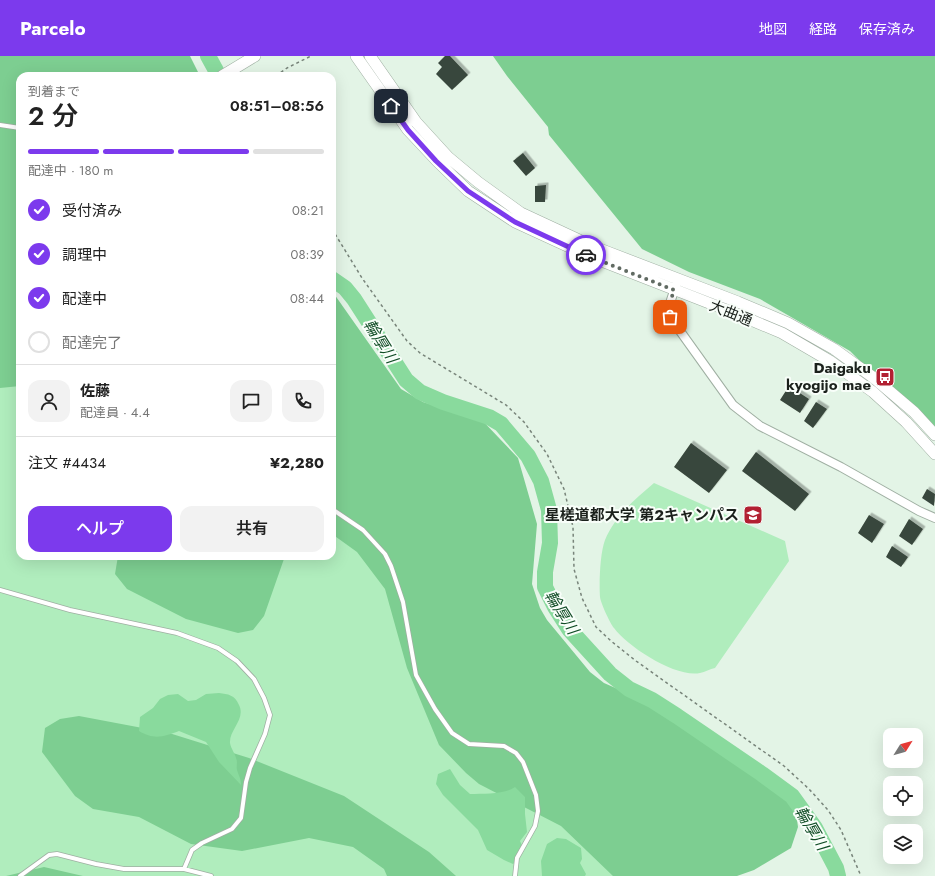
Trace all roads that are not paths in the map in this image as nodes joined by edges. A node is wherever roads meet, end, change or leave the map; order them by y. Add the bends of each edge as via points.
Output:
1 (255, 56) edge
2 (356, 56) edge
3 (370, 56) edge
4 (229, 72) edge
5 (0, 125) edge
6 (16, 127) edge
7 (677, 279) junction
8 (674, 290) junction
9 (935, 436) edge
10 (935, 454) edge
11 (336, 513) edge
12 (935, 518) edge
13 (0, 590) edge
14 (184, 869) junction
15 (20, 876) edge
16 (211, 876) edge
17 (515, 876) edge

1 - 4 main road
2 - 8 main road, 大曲通 via 408,130 468,191 515,222 591,257
3 - 7 main road, 大曲通 via 416,122 448,158 478,182 521,213 592,246
5 - 6 lane
7 - 8 street
7 - 9 main road, 大曲通 via 788,323 834,349 909,407
8 - 10 main road, 大曲通 via 782,333 830,361 873,392 906,422
8 - 12 street via 670,303 670,317 733,405 760,426
11 - 17 lane via 363,530 385,554 403,602 416,674 435,709 452,732 469,744 504,746 516,753 523,762 536,795 538,811 535,826 516,858
13 - 14 lane via 70,610 177,633 218,648 237,661 254,679 270,715 246,782 241,818 232,829 192,850
14 - 15 lane via 124,869 57,854 49,855
14 - 16 lane

